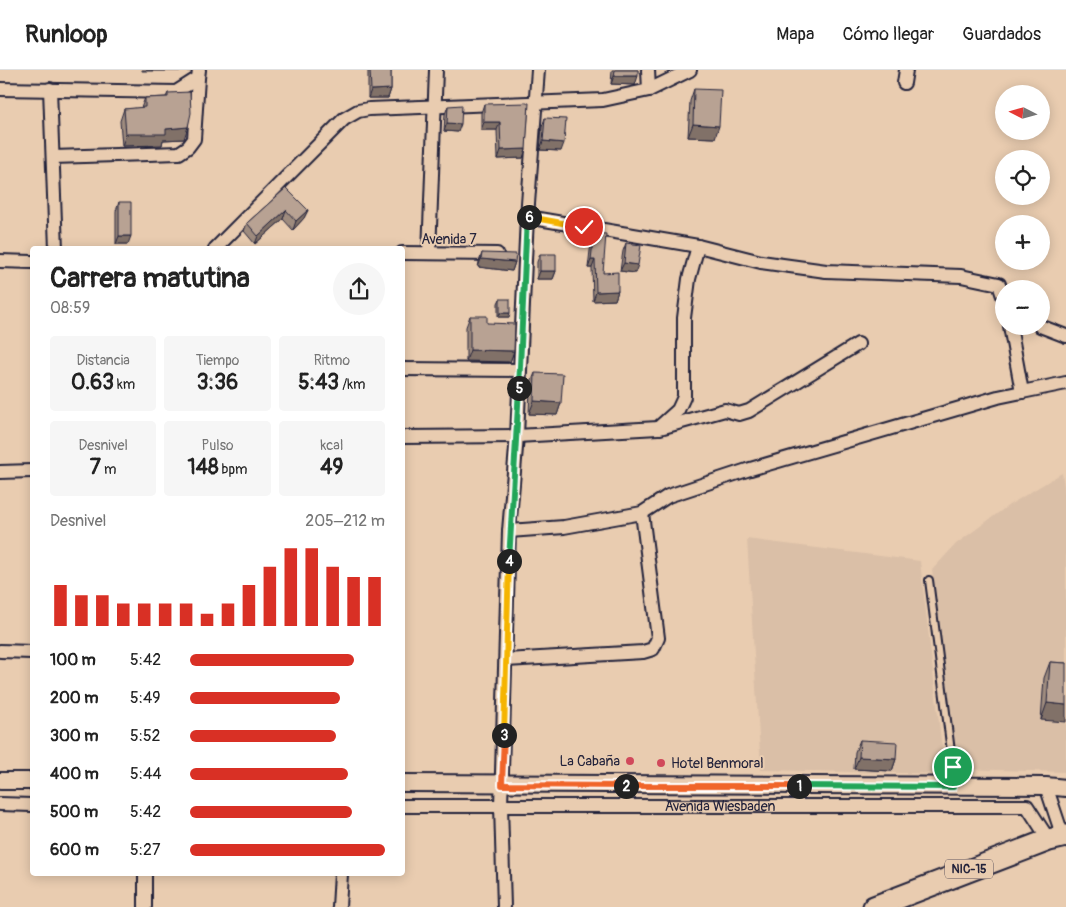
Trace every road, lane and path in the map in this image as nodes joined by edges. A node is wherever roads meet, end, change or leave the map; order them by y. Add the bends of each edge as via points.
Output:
1 (436, 70) edge
2 (538, 70) edge
3 (648, 70) edge
4 (690, 70) edge
5 (906, 70) edge
6 (198, 74) edge
7 (904, 83) dead end
8 (0, 89) edge
9 (50, 89) junction
10 (649, 90) junction
11 (537, 103) junction
12 (435, 105) junction
13 (53, 157) junction
14 (527, 217) junction
15 (56, 246) edge
16 (218, 246) edge
17 (698, 246) junction
18 (429, 253) junction
19 (405, 254) edge
20 (516, 254) junction
21 (0, 261) edge
22 (30, 262) edge
23 (995, 283) edge
24 (1050, 330) edge
25 (1012, 335) edge
26 (1066, 336) edge
27 (858, 344) dead end
28 (405, 369) edge
29 (520, 370) junction
30 (1066, 383) edge
31 (1022, 392) junction
32 (658, 428) junction
33 (517, 436) junction
34 (405, 437) edge
35 (30, 471) edge
36 (0, 472) edge
37 (642, 513) junction
38 (509, 532) junction
39 (929, 580) dead end
40 (0, 651) edge
41 (30, 652) edge
42 (506, 660) junction
43 (0, 781) edge
44 (30, 781) edge
45 (405, 783) edge
46 (502, 785) junction
47 (1019, 786) junction
48 (1046, 786) junction
49 (953, 787) junction
50 (1066, 788) edge
51 (0, 804) edge
52 (30, 805) edge
53 (405, 806) edge
54 (501, 806) junction
55 (1027, 806) junction
56 (1059, 838) edge
57 (145, 876) edge
58 (341, 876) edge
59 (145, 907) edge
60 (339, 907) edge
61 (504, 907) edge
62 (874, 907) edge

1 - 12 street
2 - 11 street
3 - 10 street
4 - 10 street
5 - 7 street
6 - 9 street via 176,92
6 - 13 street via 194,139 179,153
8 - 9 street
9 - 13 street
10 - 11 street via 603,100
11 - 12 street
11 - 14 street
12 - 16 street via 369,109 344,119
12 - 18 street
13 - 15 street
14 - 17 street
14 - 20 street
17 - 23 street via 761,262 826,272 961,276
17 - 32 street via 689,279 684,318 684,397 678,410
18 - 19 street, Avenida 7
18 - 20 street, Avenida 7
20 - 29 street
21 - 22 street
24 - 26 street
25 - 31 street
27 - 32 street via 749,412 739,414 725,410
28 - 29 street
29 - 33 street
30 - 31 street
31 - 37 street via 747,470 668,496
32 - 33 street
33 - 34 street
33 - 38 street
35 - 36 street
37 - 38 street via 564,527
37 - 42 street via 658,638 653,649
38 - 42 street
39 - 49 lane
40 - 41 street
42 - 46 street
43 - 44 street
45 - 46 street, Avenida Wiesbaden
46 - 49 street, Avenida Wiesbaden
46 - 54 street
47 - 48 street, Avenida Wiesbaden
47 - 49 street, Avenida Wiesbaden
47 - 55 street
48 - 50 street, Avenida Wiesbaden
48 - 56 street
51 - 52 street
53 - 54 street, Avenida Wiesbaden
54 - 55 street, Avenida Wiesbaden
54 - 61 street
55 - 56 street
56 - 62 highway, NIC-15 / NIC-15
57 - 59 street
58 - 60 street

